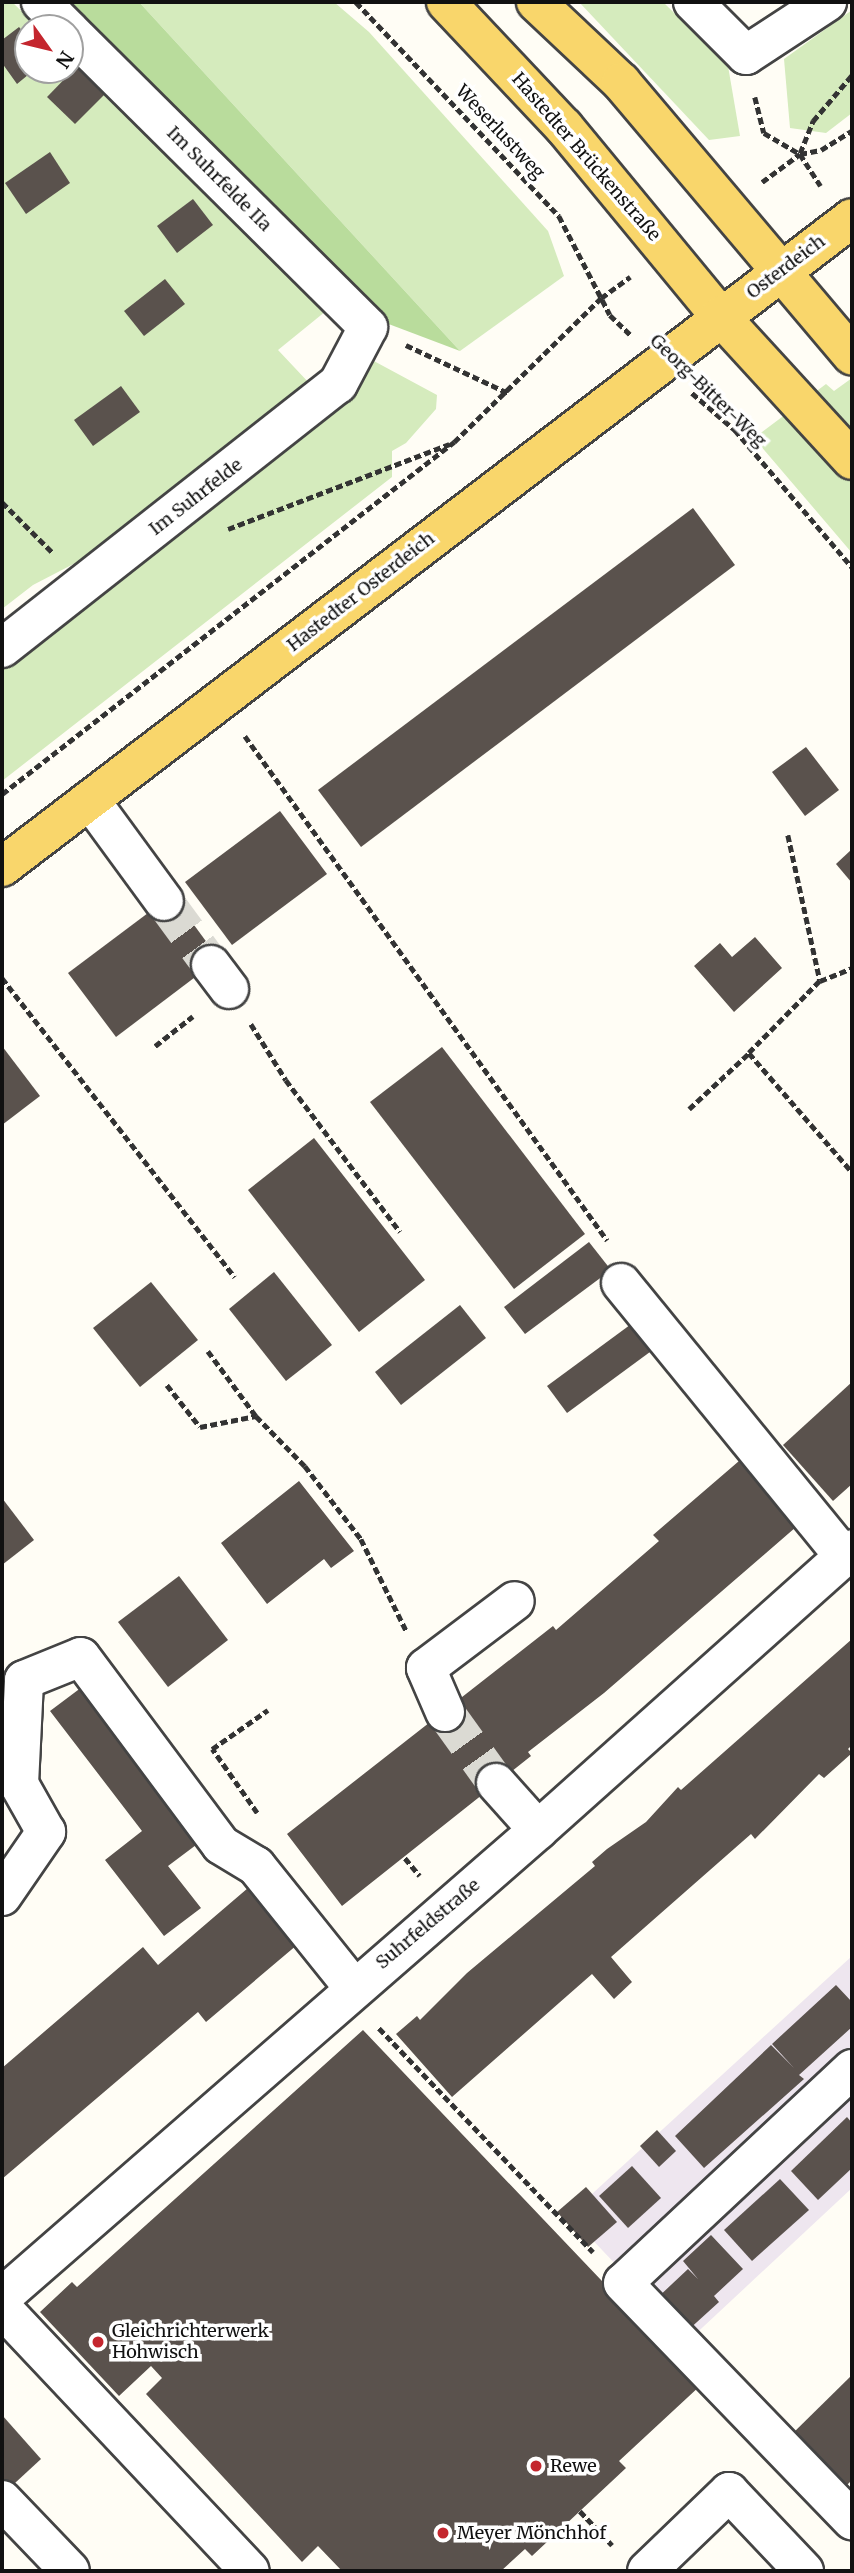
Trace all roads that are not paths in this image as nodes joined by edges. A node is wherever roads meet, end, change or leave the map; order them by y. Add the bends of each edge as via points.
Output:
1 (446, 2) edge
2 (536, 2) edge
3 (692, 2) edge
4 (827, 2) edge
5 (84, 44) edge
6 (852, 218) edge
7 (780, 271) junction
8 (720, 316) junction
9 (368, 327) joint
10 (852, 355) edge
11 (852, 460) edge
12 (2, 649) edge
13 (90, 800) junction
14 (2, 867) edge
15 (164, 901) tunnel mouth
16 (621, 1283) road end
17 (848, 1552) edge
18 (515, 1601) dead end
19 (445, 1712) tunnel mouth
20 (496, 1783) tunnel mouth
21 (538, 1830) junction
22 (2, 1896) edge
23 (350, 1990) junction
24 (852, 2069) edge
25 (2, 2297) edge
26 (2, 2308) edge
27 (2, 2500) edge
28 (852, 2520) edge
29 (2, 2535) edge
30 (632, 2561) edge
31 (37, 2571) edge
32 (70, 2571) edge
33 (250, 2571) edge
34 (804, 2571) edge

1 - 8 main road, Hastedter Brückenstraße via 564,127
2 - 7 main road via 621,82
3 - 4 street via 746,55
5 - 9 street, Im Suhrfelde IIa
6 - 7 main road, Osterdeich
7 - 8 main road, Osterdeich
7 - 10 main road
8 - 11 main road, Hastedter Brückenstraße
8 - 13 main road, Hastedter Osterdeich
9 - 12 street, Im Suhrfelde via 338,384
13 - 14 main road, Hastedter Osterdeich
13 - 15 street
16 - 17 street
17 - 21 street, Suhrfeldstraße
18 - 19 street via 426,1668
20 - 21 street
21 - 23 street, Suhrfeldstraße
22 - 23 street via 46,1832 19,1784 24,1681 81,1657 220,1845 256,1866
23 - 25 street, Suhrfeldstraße
24 - 28 street via 623,2283
26 - 33 street
27 - 32 street
29 - 31 street
30 - 34 street via 729,2492

